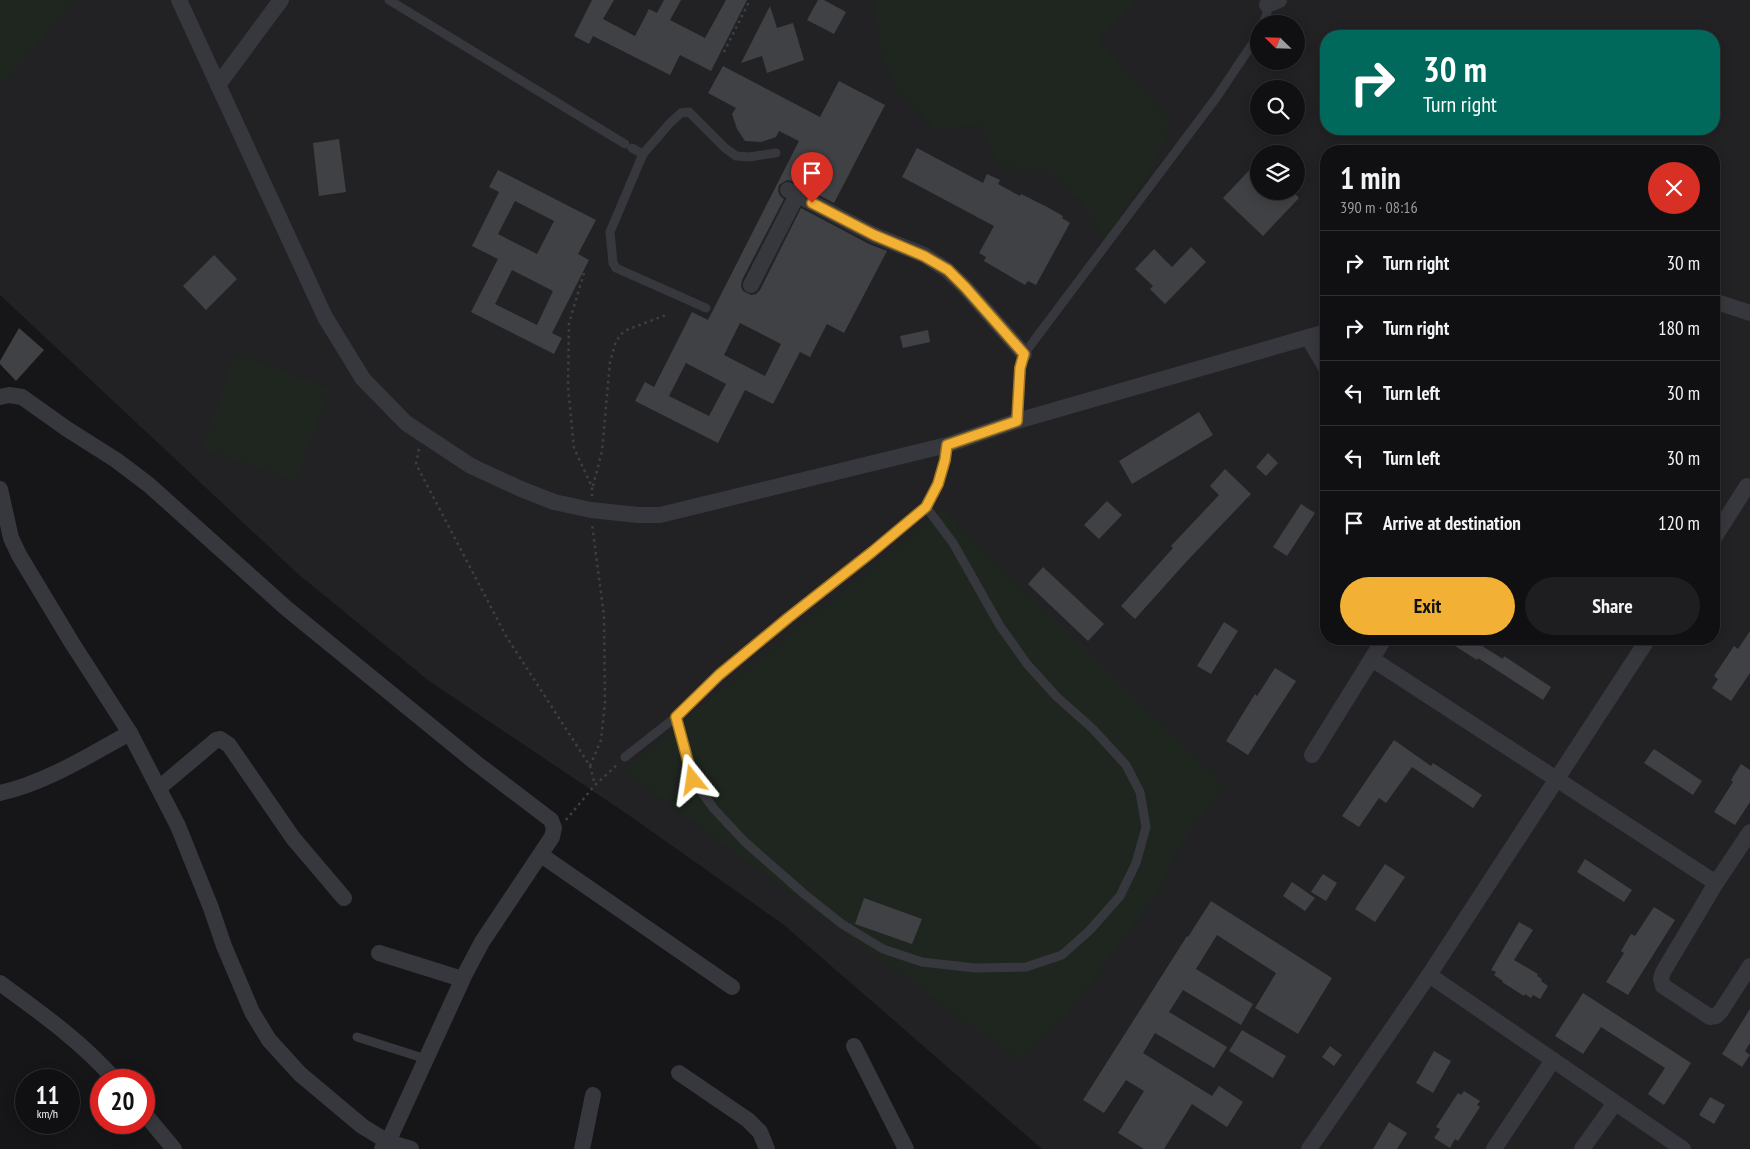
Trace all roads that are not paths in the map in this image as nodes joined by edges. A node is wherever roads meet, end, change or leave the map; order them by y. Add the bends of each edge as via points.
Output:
1 (179, 0) edge
2 (281, 0) edge
3 (389, 0) edge
4 (1271, 2) edge
5 (1266, 15) edge
6 (1250, 47) edge
7 (218, 85) junction
8 (776, 153) dead end
9 (643, 154) junction
10 (751, 285) dead end
11 (1720, 303) edge
12 (706, 308) dead end
13 (1750, 313) edge
14 (1320, 334) edge
15 (1308, 337) junction
16 (1024, 354) junction
17 (1320, 358) edge
18 (0, 397) edge
19 (1017, 421) junction
20 (947, 445) junction
21 (1747, 486) dead end
22 (0, 489) edge
23 (926, 507) junction
24 (1720, 529) edge
25 (1380, 645) edge
26 (1644, 645) edge
27 (1372, 659) junction
28 (676, 717) junction
29 (130, 733) junction
30 (1312, 755) dead end
31 (625, 757) road end
32 (1556, 780) junction
33 (158, 788) junction
34 (0, 793) edge
35 (1750, 832) edge
36 (541, 855) junction
37 (1716, 883) junction
38 (344, 898) dead end
39 (379, 953) dead end
40 (1750, 966) edge
41 (1429, 975) junction
42 (462, 979) junction
43 (0, 983) edge
44 (732, 987) dead end
45 (357, 1037) dead end
46 (854, 1046) dead end
47 (426, 1059) junction
48 (1553, 1060) junction
49 (106, 1069) edge
50 (679, 1073) dead end
51 (593, 1095) dead end
52 (1615, 1103) junction
53 (155, 1126) edge
54 (385, 1145) edge
55 (174, 1149) edge
56 (411, 1149) edge
57 (582, 1149) edge
58 (768, 1149) edge
59 (906, 1149) edge
60 (1309, 1149) edge
61 (1494, 1149) edge
62 (1582, 1149) edge
63 (1683, 1149) edge

1 - 7 street
2 - 7 street
3 - 9 lane
4 - 5 lane
6 - 16 lane via 1216,98
7 - 20 street via 325,317 363,379 406,423 472,466 554,502 591,510 660,515
8 - 9 lane via 736,156 688,112 681,113 670,123
9 - 12 lane via 610,232 613,263 616,268
10 - 16 street via 793,193 948,270
11 - 13 street
14 - 15 street
15 - 17 street
15 - 19 street
16 - 19 lane via 1020,368
18 - 36 street via 22,397 149,484 286,608 476,764 551,820 554,828 552,837
19 - 20 street
20 - 23 lane via 938,484
21 - 24 street
22 - 29 street via 11,538 20,555
23 - 28 lane via 719,675
23 - 28 lane via 953,543 1000,626 1028,664 1126,765 1140,792 1146,827 1136,863 1120,896 1062,956 1026,967 975,968 922,962 883,949 842,924 803,894 714,810 693,780
25 - 27 street
26 - 32 street
27 - 30 street
27 - 32 street
28 - 31 lane
29 - 33 street
29 - 34 street via 29,785
32 - 37 street
32 - 41 street
33 - 38 street via 220,739 229,745 293,838
33 - 54 street via 178,826 252,1012 268,1040 300,1074
35 - 37 street
36 - 42 street via 482,942
36 - 44 street
37 - 40 street via 1663,972 1662,986 1710,1016 1716,1016
39 - 42 street
41 - 48 street
41 - 60 street
42 - 47 street
43 - 49 street via 67,1033
45 - 47 lane
46 - 59 street
47 - 54 street
48 - 52 street
48 - 61 street
50 - 58 street via 748,1120 760,1132
51 - 57 street
52 - 62 street
52 - 63 street
53 - 55 street
54 - 56 street

